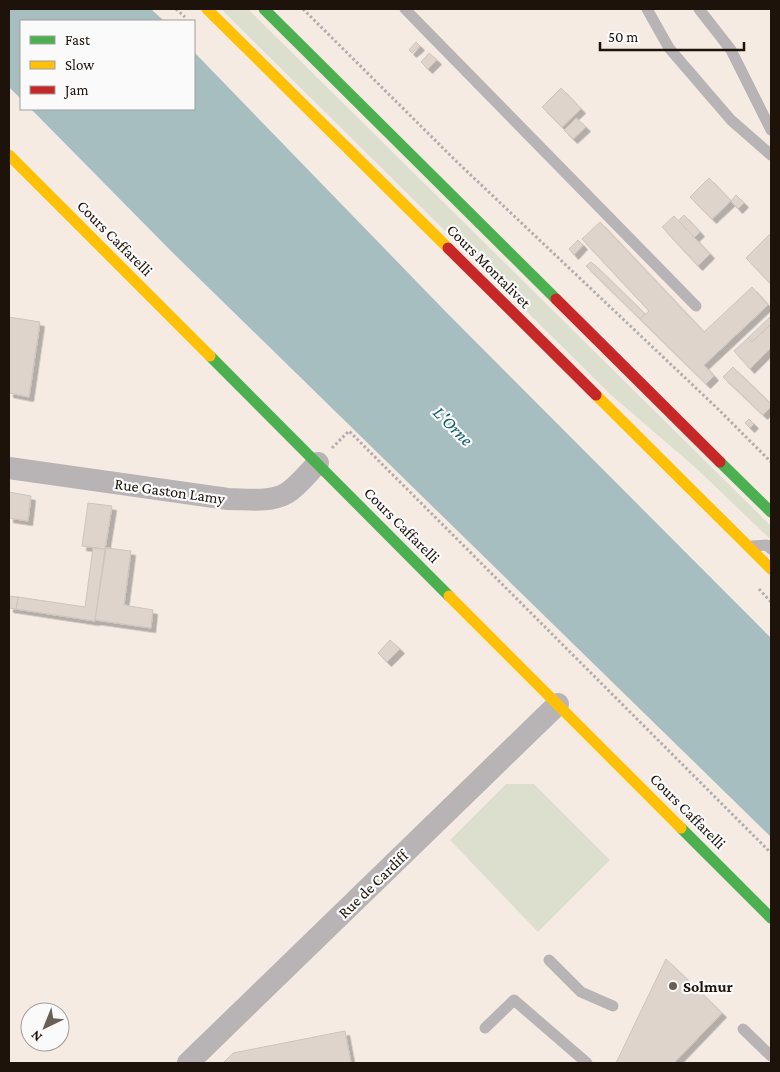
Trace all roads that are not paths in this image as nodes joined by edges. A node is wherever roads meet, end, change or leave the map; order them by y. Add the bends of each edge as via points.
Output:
1 (207, 9) edge
2 (264, 9) edge
3 (405, 9) edge
4 (647, 9) edge
5 (699, 9) edge
6 (771, 130) edge
7 (9, 155) edge
8 (771, 155) edge
9 (696, 306) dead end
10 (318, 463) junction
11 (9, 468) edge
12 (771, 512) edge
13 (748, 546) junction
14 (771, 549) edge
15 (771, 569) edge
16 (558, 704) junction
17 (771, 918) edge
18 (549, 960) dead end
19 (612, 1006) dead end
20 (485, 1028) dead end
21 (744, 1029) dead end
22 (771, 1056) edge
23 (188, 1063) edge
24 (587, 1063) edge

1 - 13 main road, Cours Montalivet
2 - 12 main road, Cours Montalivet
3 - 9 lane
4 - 8 lane via 669,48 731,120
5 - 6 lane via 731,50
7 - 10 main road, Cours Caffarelli
10 - 11 street, Rue Gaston Lamy via 289,492 263,499 228,499
10 - 16 main road, Cours Caffarelli
13 - 14 lane via 767,545
13 - 15 main road, Cours Montalivet
16 - 17 main road, Cours Caffarelli
16 - 23 street, Rue de Cardiff
18 - 19 lane via 581,992
20 - 24 lane via 514,1000
21 - 22 lane

